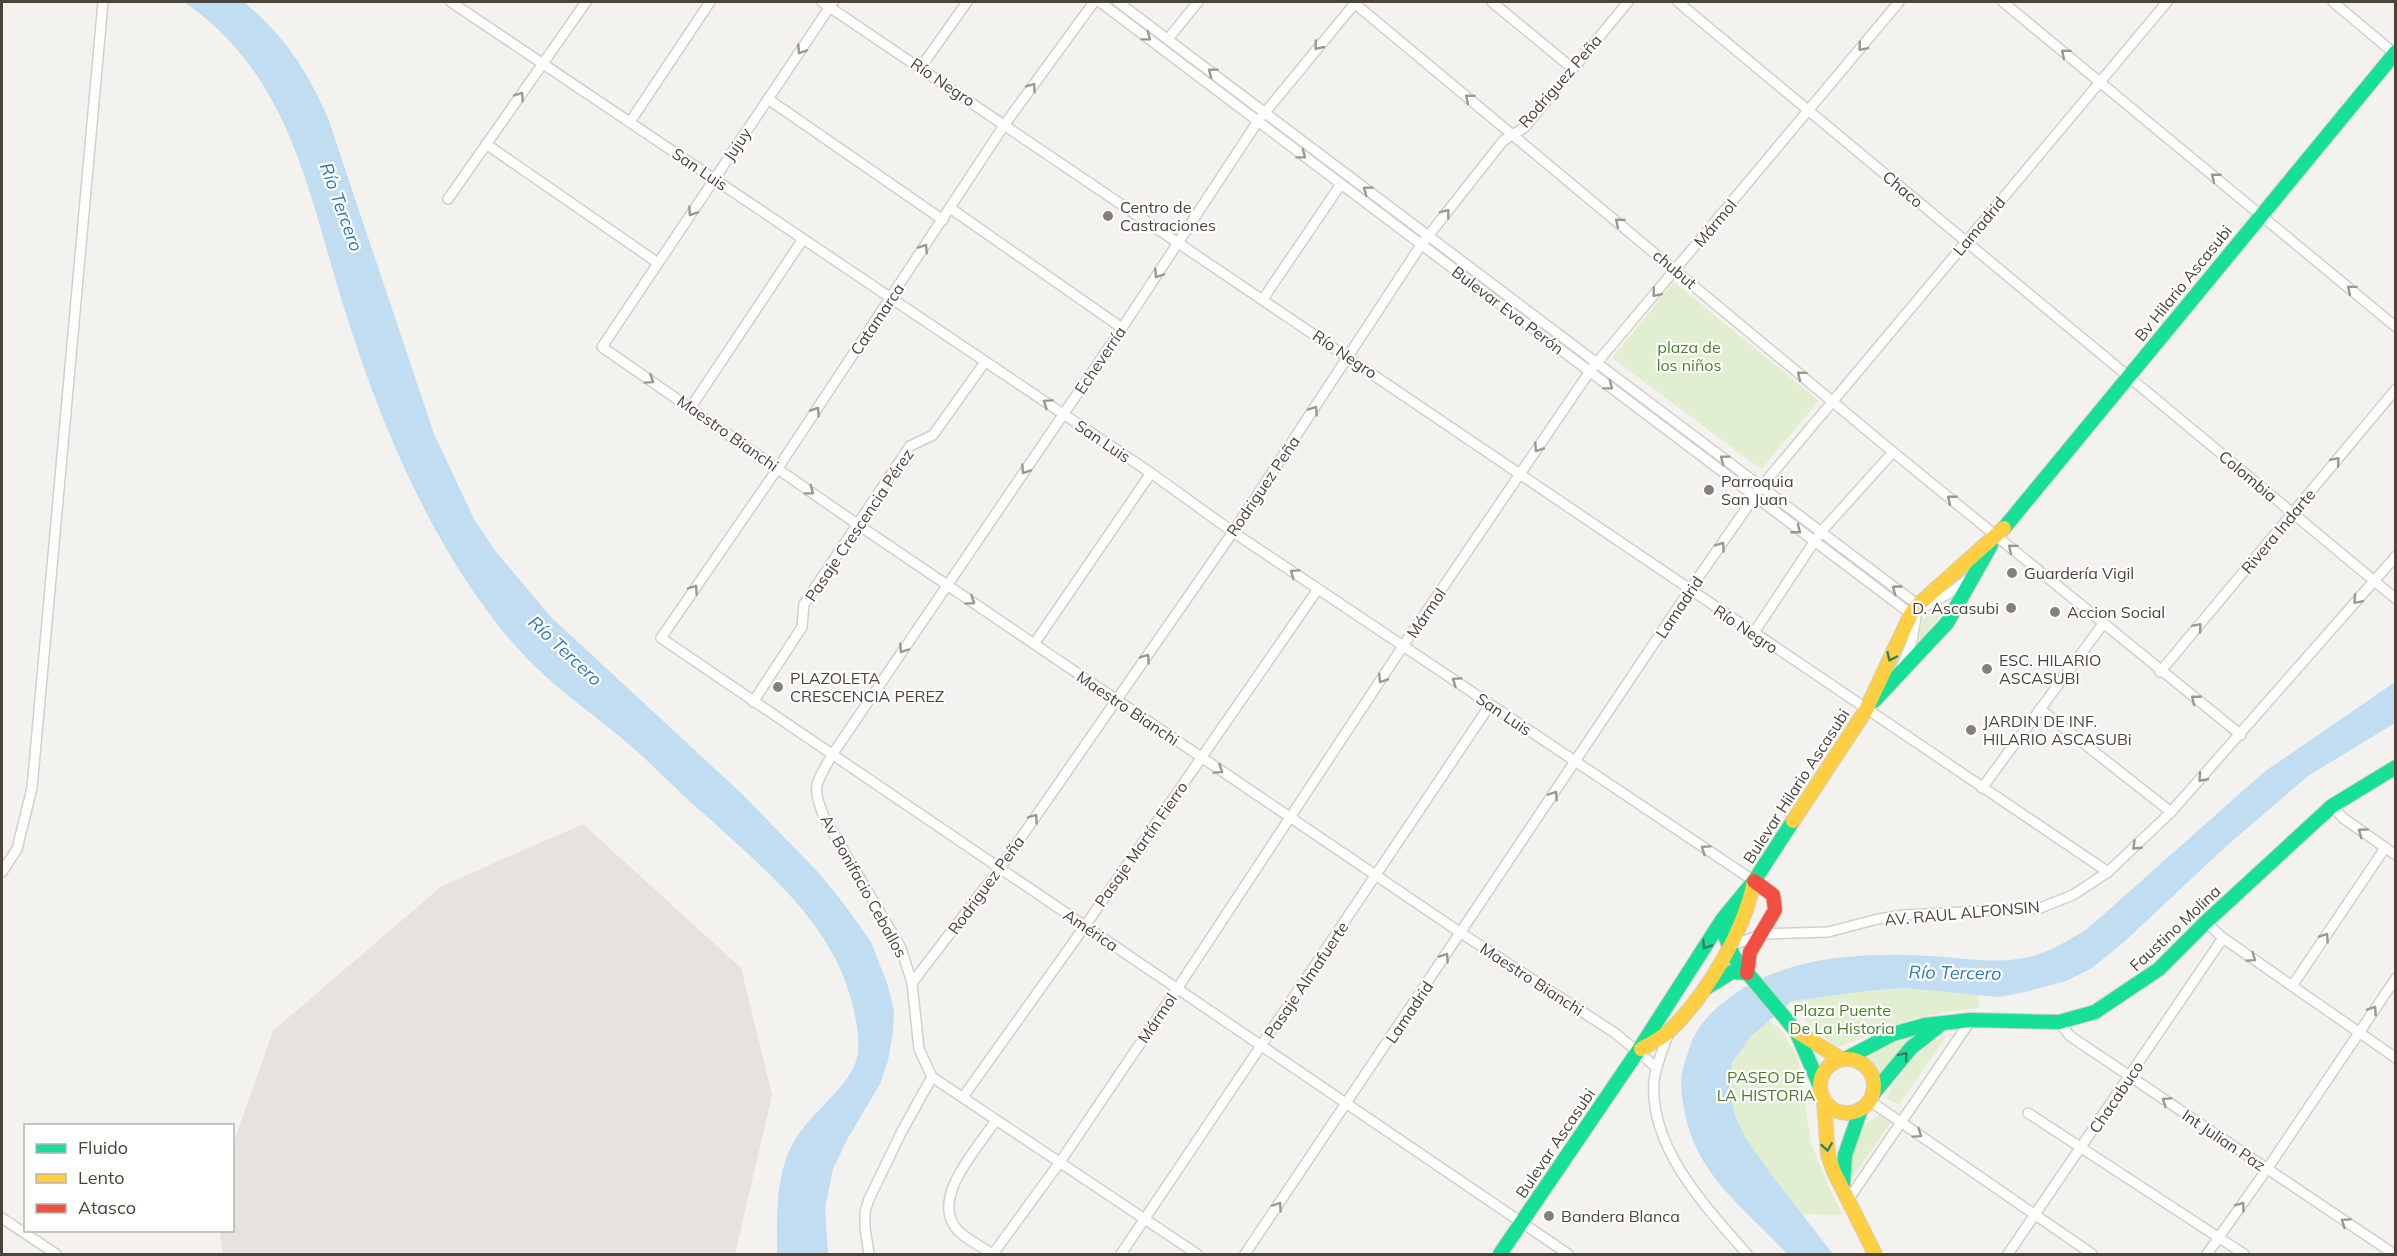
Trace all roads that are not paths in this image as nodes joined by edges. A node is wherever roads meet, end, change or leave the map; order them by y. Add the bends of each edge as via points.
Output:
1 (103, 2) edge
2 (451, 2) edge
3 (586, 2) edge
4 (710, 2) edge
5 (967, 2) edge
6 (1095, 2) edge
7 (1100, 2) edge
8 (1118, 2) edge
9 (1198, 2) edge
10 (1355, 2) edge
11 (1492, 2) edge
12 (1628, 2) edge
13 (1678, 2) edge
14 (1899, 2) edge
15 (2003, 2) edge
16 (2167, 2) edge
17 (2333, 2) edge
18 (828, 3) edge
19 (1168, 39) junction
20 (2395, 53) edge
21 (543, 63) junction
22 (921, 67) junction
23 (1572, 68) junction
24 (2100, 82) junction
25 (768, 99) junction
26 (1810, 110) junction
27 (1264, 112) junction
28 (1258, 121) junction
29 (630, 122) junction
30 (1005, 124) junction
31 (1513, 134) junction
32 (486, 144) junction
33 (714, 179) junction
34 (1341, 184) junction
35 (448, 199) dead end
36 (950, 208) junction
37 (2261, 214) junction
38 (943, 220) junction
39 (1428, 236) junction
40 (803, 239) junction
41 (1179, 242) junction
42 (1966, 243) junction
43 (1421, 245) junction
44 (658, 263) junction
45 (1676, 270) junction
46 (891, 298) junction
47 (1263, 298) junction
48 (2396, 327) edge
49 (1122, 328) junction
50 (602, 347) joint
51 (1349, 357) junction
52 (985, 362) junction
53 (1597, 363) junction
54 (1590, 371) junction
55 (2128, 376) junction
56 (2396, 389) edge
57 (1832, 401) junction
58 (691, 407) junction
59 (1063, 414) junction
60 (1893, 452) junction
61 (778, 468) junction
62 (1150, 473) junction
63 (1520, 473) junction
64 (1761, 487) junction
65 (1755, 496) junction
66 (2292, 513) junction
67 (857, 524) junction
68 (1233, 532) junction
69 (1820, 533) junction
70 (1997, 536) junction
71 (1815, 543) junction
72 (2396, 556) edge
73 (1974, 574) junction
74 (2374, 581) junction
75 (947, 584) junction
76 (1318, 589) junction
77 (1689, 591) junction
78 (2396, 599) edge
79 (1915, 611) junction
80 (2103, 624) junction
81 (1753, 634) junction
82 (661, 638) joint
83 (1034, 644) junction
84 (1403, 646) junction
85 (2160, 672) junction
86 (1898, 676) junction
87 (1117, 700) junction
88 (753, 702) junction
89 (1490, 705) junction
90 (2040, 709) junction
91 (1866, 710) junction
92 (2241, 735) junction
93 (832, 755) junction
94 (1201, 757) junction
95 (1576, 763) junction
96 (2396, 767) edge
97 (1982, 788) junction
98 (2332, 806) junction
99 (2171, 813) junction
100 (1291, 818) junction
101 (2385, 848) junction
102 (2396, 855) edge
103 (1000, 868) junction
104 (2, 872) edge
105 (2108, 872) junction
106 (1376, 876) junction
107 (1754, 881) junction
108 (1738, 899) junction
109 (2206, 922) junction
110 (1085, 926) junction
111 (1461, 933) junction
112 (1763, 934) junction
113 (2223, 938) junction
114 (1729, 947) junction
115 (1747, 973) junction
116 (2396, 978) edge
117 (912, 983) junction
118 (2292, 986) junction
119 (1177, 989) junction
120 (1700, 993) junction
121 (1971, 1020) junction
122 (2059, 1022) junction
123 (1941, 1023) junction
124 (1671, 1030) junction
125 (1796, 1031) junction
126 (2358, 1032) junction
127 (1261, 1047) junction
128 (1638, 1050) junction
129 (1844, 1058) junction
130 (2396, 1058) edge
131 (1656, 1067) junction
132 (932, 1077) junction
133 (2130, 1077) junction
134 (1819, 1084) junction
135 (963, 1097) junction
136 (1824, 1101) junction
137 (1868, 1101) junction
138 (1347, 1104) junction
139 (2028, 1113) dead end
140 (996, 1120) junction
141 (1902, 1122) junction
142 (2082, 1147) junction
143 (1060, 1162) junction
144 (2267, 1169) junction
145 (1846, 1194) junction
146 (2, 1213) edge
147 (2035, 1215) junction
148 (2, 1218) edge
149 (1144, 1219) junction
150 (1521, 1222) junction
151 (18, 1229) junction
152 (2219, 1237) junction
153 (56, 1254) edge
154 (869, 1254) edge
155 (993, 1254) edge
156 (1120, 1254) edge
157 (1197, 1254) edge
158 (1245, 1254) edge
159 (1500, 1254) edge
160 (1568, 1254) edge
161 (1747, 1254) edge
162 (1875, 1254) edge
163 (2008, 1254) edge
164 (2091, 1254) edge
165 (2208, 1254) edge
166 (2244, 1254) edge
167 (2394, 1254) edge

1 - 104 street via 32,788 17,849
2 - 21 street, San Luis
3 - 21 street
4 - 29 street
5 - 22 street
30 -> 6 street, Catamarca
7 -> 28 street, Bulevar Eva Perón
8 - 19 street, Bulevar Eva Perón
9 - 19 street
10 -> 27 street, Echeverría
31 -> 10 street, chubut
11 - 23 street
12 - 23 street, Rodriguez Peña
13 - 26 street, Chaco
14 -> 26 street, Mármol
24 -> 15 street
16 - 24 street, Lamadrid
17 - 20 street
18 - 22 street, Río Negro
18 -> 25 street, Jujuy
27 -> 19 street, Bulevar Eva Perón
20 - 37 main road, Bv Hilario Ascasubi
21 - 29 street, San Luis
32 -> 21 street
22 - 30 street, Río Negro
23 - 31 street, Rodriguez Peña via 1525,127
37 -> 24 street
24 - 42 street, Lamadrid
25 - 33 street, Jujuy
25 - 38 street
26 - 42 street, Chaco
26 - 45 street, Mármol
27 - 28 street, Echeverría
39 -> 27 street, Bulevar Eva Perón
28 -> 34 street, Bulevar Eva Perón
28 - 41 street, Echeverría
29 - 33 street, San Luis
30 - 36 street, Catamarca
30 - 41 street, Río Negro
39 -> 31 street, Rodriguez Peña via 1503,141
45 -> 31 street, chubut
32 - 35 street
32 - 44 street
33 - 40 street, San Luis
33 -> 44 street, Jujuy
34 - 43 street, Bulevar Eva Perón
34 - 47 street
36 - 38 street, Catamarca
36 - 49 street
48 -> 37 street
37 - 55 main road, Bv Hilario Ascasubi
46 -> 38 street, Catamarca
39 - 43 street, Rodriguez Peña
39 - 53 street, Bulevar Eva Perón
40 - 46 street, San Luis
40 - 58 street
41 - 47 street, Río Negro
41 -> 49 street, Echeverría
42 - 55 street, Chaco
42 - 57 street, Lamadrid
43 - 51 street, Rodriguez Peña
43 - 54 street, Bulevar Eva Perón
44 - 50 street, Jujuy
45 -> 53 street, Mármol
57 -> 45 street, chubut
46 - 52 street, San Luis
61 -> 46 street, Catamarca
47 - 51 street, Río Negro
49 - 59 street, Echeverría
50 -> 58 street, Maestro Bianchi
51 - 63 street, Río Negro
68 -> 51 street, Rodriguez Peña
59 -> 52 street, San Luis
52 - 67 street, Pasaje Crescencia Pérez via 933,435 910,446
53 - 54 street, Mármol
64 -> 53 street, Bulevar Eva Perón
54 -> 63 street, Mármol
54 -> 65 street, Bulevar Eva Perón
55 - 66 street, Colombia
55 - 70 main road, Bv Hilario Ascasubi
66 -> 56 street, Rivera Indarte
57 - 60 street, chubut
57 - 64 street, Lamadrid
58 - 61 street, Maestro Bianchi
59 - 62 street, San Luis
59 -> 75 street, Echeverría
60 - 69 street
70 -> 60 street, chubut
61 -> 67 street, Maestro Bianchi
82 -> 61 street, Catamarca
62 - 68 street, San Luis
62 - 83 street
63 - 77 street, Río Negro
63 - 84 street, Mármol
64 - 65 street, Lamadrid
64 - 69 street, Bulevar Eva Perón
65 -> 71 street, Bulevar Eva Perón
77 -> 65 street, Lamadrid
66 - 74 street, Colombia
85 -> 66 street, Rivera Indarte
67 - 75 street, Maestro Bianchi
67 - 88 street, Pasaje Crescencia Pérez via 804,604 802,627
76 -> 68 street, San Luis
87 -> 68 street, Rodriguez Peña
69 - 71 street
79 -> 69 street, Bulevar Eva Perón
70 - 73 main road, Bulevar Hilario Ascasubi
70 - 79 main road, Bulevar Hilario Ascasubi
80 -> 70 street, chubut
71 - 79 street, Bulevar Eva Perón
71 - 81 street
72 - 74 street, AV. RAUL ALFONSIN
73 - 79 street via 1948,594
73 - 86 main road, Bulevar Hilario Ascasubi via 1947,623
74 - 78 street, Colombia
74 -> 92 street, AV. RAUL ALFONSIN
75 -> 83 street, Maestro Bianchi
75 -> 93 street, Echeverría
76 - 84 street, San Luis
76 - 94 street, Pasaje Martín Fierro
77 - 81 street, Río Negro
77 - 95 street, Lamadrid
79 - 86 street via 1912,641
79 -> 91 main road, Bulevar Hilario Ascasubi
80 - 85 street, chubut
80 - 90 street
81 - 91 street, Río Negro
82 - 88 street, América
83 - 87 street, Maestro Bianchi
89 -> 84 street, San Luis
84 -> 100 street, Mármol
92 -> 85 street, chubut
86 - 91 main road, Bulevar Hilario Ascasubi
87 - 94 street, Maestro Bianchi
103 -> 87 street, Rodriguez Peña
88 - 93 street, América
89 - 95 street, San Luis
89 - 106 street, Pasaje Almafuerte
90 - 97 street
90 - 99 street
91 - 97 street, Río Negro
91 - 107 main road, Bulevar Hilario Ascasubi
92 -> 99 street, AV. RAUL ALFONSIN
93 - 103 street, América
93 - 117 street, Av Bonifacio Ceballos via 815,786 816,796 824,817 901,948
94 -> 100 street, Maestro Bianchi
94 - 110 street, Pasaje Martín Fierro
107 -> 95 street, San Luis
111 -> 95 street, Lamadrid
96 - 98 main road, Faustino Molina
97 - 105 street, Río Negro
101 -> 98 street
98 - 109 main road, Faustino Molina
99 -> 105 street, AV. RAUL ALFONSIN
100 - 106 street, Maestro Bianchi
100 - 119 street, Mármol
101 - 102 street
118 -> 101 street
103 - 110 street, América
103 - 117 street, Rodriguez Peña
105 - 112 street, AV. RAUL ALFONSIN via 2073,896 2040,908 1905,915 1828,932
106 - 111 street, Maestro Bianchi
106 - 127 street, Pasaje Almafuerte
107 - 108 main road, Bulevar Hilario Ascasubi
107 - 112 main road via 1767,889 1776,903
107 - 114 main road, Bulevar Hilario Ascasubi via 1748,909
108 - 114 main road via 1725,931
108 -> 128 main road, Bulevar Hilario Ascasubi
109 - 113 street
109 - 122 main road, Faustino Molina via 2139,985 2095,1012
110 - 119 street, América
110 - 135 street, Pasaje Martín Fierro
111 - 128 street, Maestro Bianchi
138 -> 111 street, Lamadrid
112 - 114 street, AV. RAUL ALFONSIN
112 - 115 main road via 1750,952
113 -> 118 street
113 - 133 street, Chacabuco
114 - 115 main road
114 - 120 main road, Bulevar Hilario Ascasubi
115 - 120 main road via 1732,972
115 - 125 main road
126 -> 116 street
117 - 132 street, Av Bonifacio Ceballos via 919,1049
118 - 126 street
119 - 127 street, América
119 - 143 street, Mármol
120 - 124 main road, Bulevar Hilario Ascasubi
121 - 122 main road, Faustino Molina
121 - 123 main road, Faustino Molina
121 - 141 street
122 - 133 street, Int Julian Paz via 2070,1036
123 - 129 main road, Faustino Molina via 1910,1028
137 -> 123 main road via 1911,1048
124 - 128 main road, Bulevar Hilario Ascasubi
124 - 131 street
125 - 129 main road
125 - 134 main road
126 - 130 street
126 - 144 street
127 - 138 street, América
127 - 149 street, Pasaje Almafuerte
128 - 131 street, Maestro Bianchi
128 - 150 main road, Bulevar Ascasubi
129 - 134 main road, Faustino Molina via 1826,1068
129 - 137 main road via 1855,1059 1870,1070 1874,1078
131 - 161 street via 1655,1111 1676,1164 1695,1195
132 - 135 street
132 - 154 street via 869,1199 865,1212
133 - 142 street, Chacabuco
144 -> 133 street, Int Julian Paz
134 - 136 main road
135 - 140 street
136 - 137 main road via 1845,1113
136 -> 145 main road via 1828,1155
137 - 141 street
137 - 145 main road via 1844,1153
138 - 150 street, América
158 -> 138 street, Lamadrid
139 - 142 street
140 - 143 street
140 - 155 street via 949,1194 957,1229
141 - 145 street
141 -> 147 street
142 - 147 street, Chacabuco
142 - 152 street
143 - 149 street
143 - 155 street, Mármol
152 -> 144 street
167 -> 144 street, Int Julian Paz
145 - 162 main road
146 - 151 street
147 - 163 street, Chacabuco
147 - 164 street
148 - 151 street
149 - 156 street, Pasaje Almafuerte
149 - 157 street
150 - 159 main road, Bulevar Ascasubi
150 - 160 street, América
151 - 153 street
152 - 165 street
152 - 166 street

